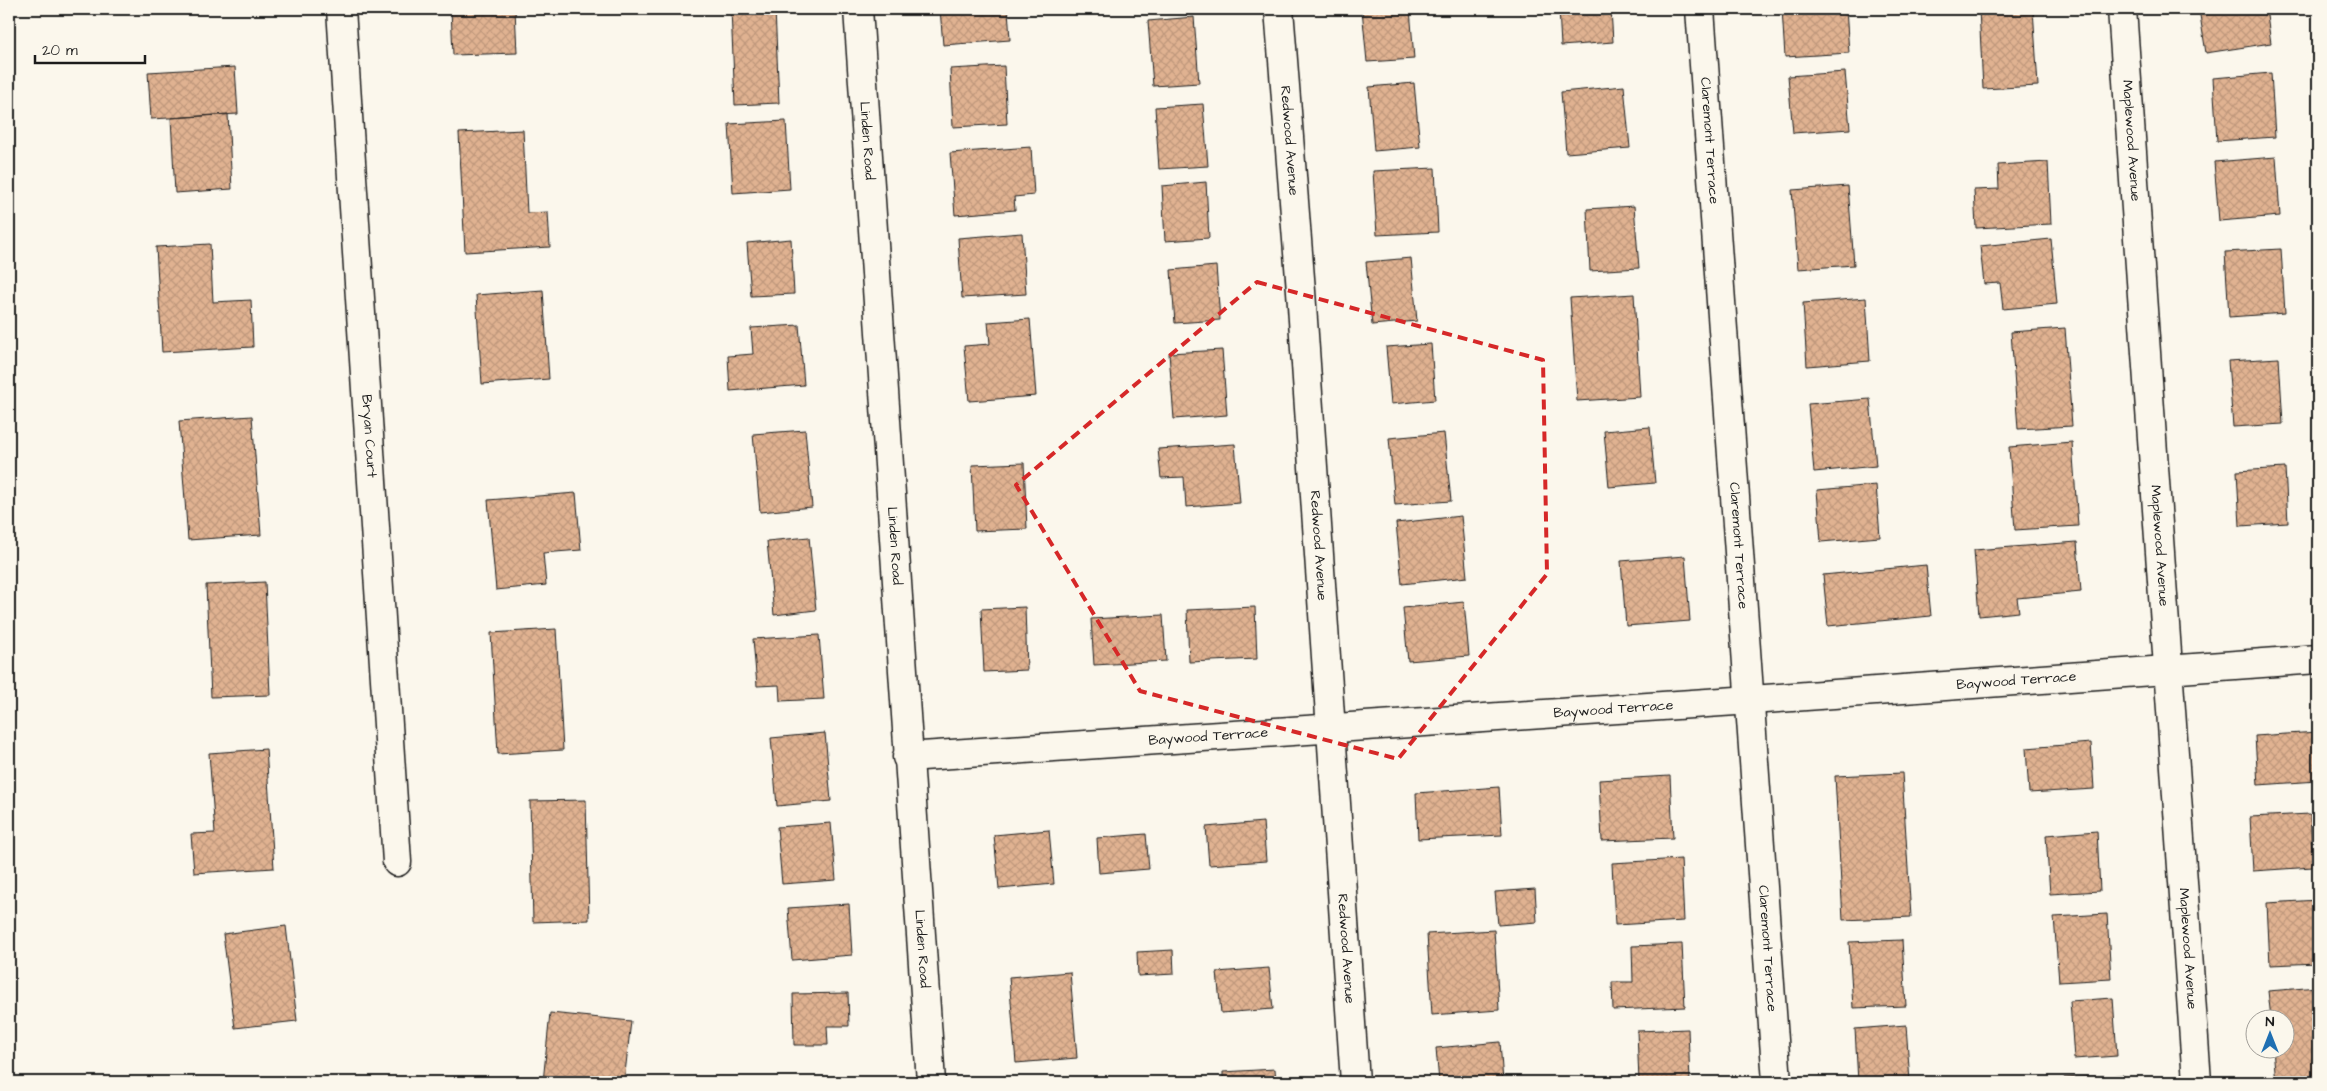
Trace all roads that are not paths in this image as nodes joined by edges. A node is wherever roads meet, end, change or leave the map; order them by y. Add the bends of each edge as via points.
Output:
1 (341, 9) edge
2 (858, 9) edge
3 (1279, 9) edge
4 (1700, 9) edge
5 (2122, 9) edge
6 (2318, 658) edge
7 (2167, 670) junction
8 (1750, 700) junction
9 (1330, 729) junction
10 (907, 757) junction
11 (397, 862) dead end
12 (931, 1082) edge
13 (1355, 1082) edge
14 (1777, 1082) edge
15 (2197, 1082) edge

1 - 11 street, Bryan Court
2 - 10 street, Linden Road
3 - 9 street, Redwood Avenue via 1302,291
4 - 8 street, Claremont Terrace
5 - 7 street, Maplewood Avenue
6 - 7 street, Baywood Terrace
7 - 8 street, Baywood Terrace
7 - 15 street, Maplewood Avenue
8 - 9 street, Baywood Terrace
8 - 14 street, Claremont Terrace
9 - 10 street, Baywood Terrace
9 - 13 street, Redwood Avenue
10 - 12 street, Linden Road

